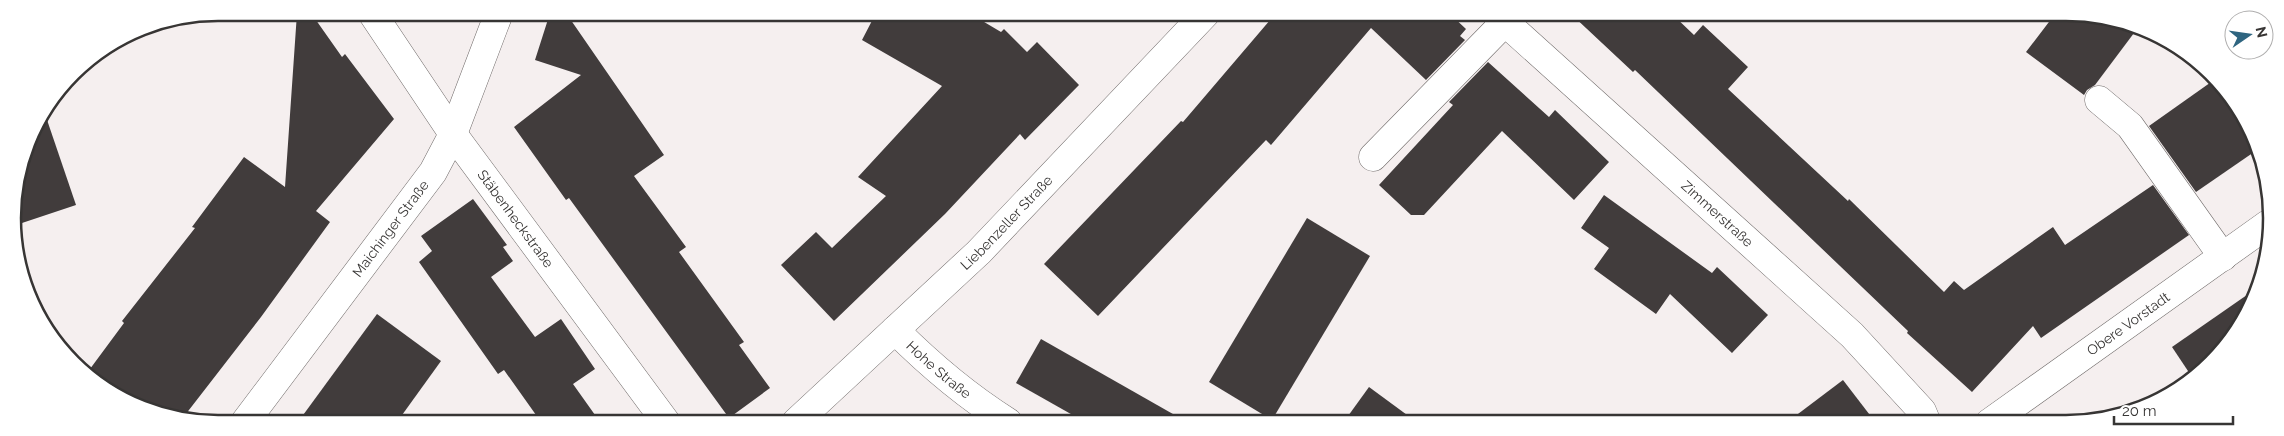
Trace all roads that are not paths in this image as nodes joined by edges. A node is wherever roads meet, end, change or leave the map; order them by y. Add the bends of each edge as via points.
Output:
1 (377, 21) edge
2 (497, 21) edge
3 (1198, 21) edge
4 (1498, 21) edge
5 (1504, 21) edge
6 (2099, 100) dead end
7 (453, 134) junction
8 (1373, 157) dead end
9 (2262, 228) edge
10 (2223, 257) junction
11 (895, 330) junction
12 (250, 415) edge
13 (661, 415) edge
14 (804, 415) edge
15 (996, 415) edge
16 (1923, 415) edge
17 (2000, 415) edge

1 - 7 street, Stäbenheckstraße
2 - 7 street, Maichinger Straße
3 - 11 street, Liebenzeller Straße via 998,233
4 - 8 street
5 - 16 street, Zimmerstraße via 1852,335
6 - 10 street via 2130,126
7 - 12 street, Maichinger Straße via 433,172
7 - 13 street, Stäbenheckstraße
9 - 10 street, Obere Vorstadt
10 - 17 street, Obere Vorstadt
11 - 14 street, Liebenzeller Straße
11 - 15 street, Hohe Straße via 942,375

